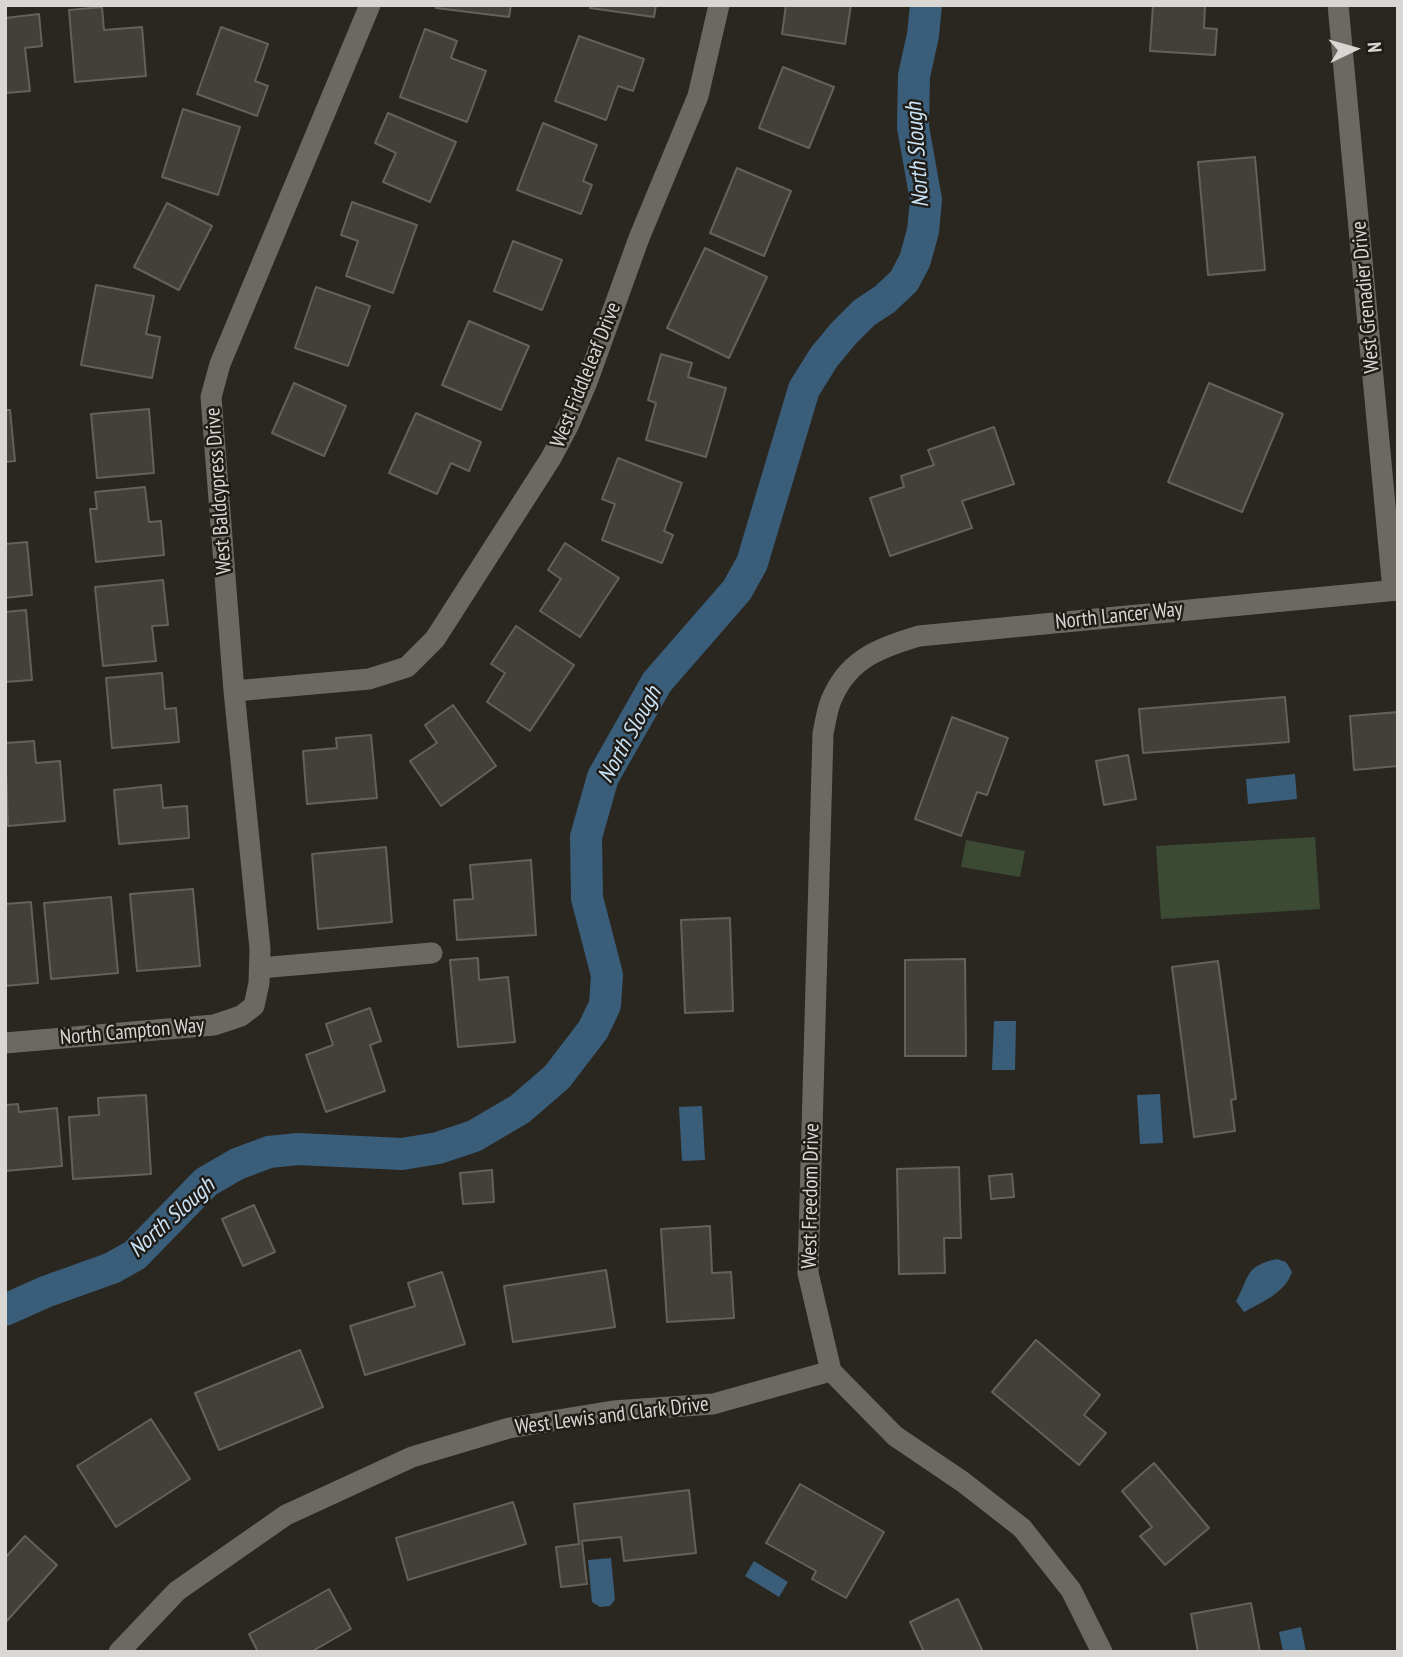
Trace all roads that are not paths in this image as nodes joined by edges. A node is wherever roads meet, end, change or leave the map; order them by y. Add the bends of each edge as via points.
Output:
1 (370, 5) edge
2 (719, 5) edge
3 (1338, 5) edge
4 (1395, 590) edge
5 (848, 670) joint
6 (234, 691) junction
7 (432, 953) dead end
8 (260, 968) junction
9 (254, 1006) joint
10 (5, 1043) edge
11 (831, 1371) junction
12 (119, 1652) edge
13 (1102, 1652) edge

1 - 6 street, West Baldcypress Drive via 220,364 211,397
2 - 6 street, West Fiddleleaf Drive via 698,96 568,426 435,639 407,667 369,679
3 - 4 street, West Grenadier Drive
4 - 5 street, North Lancer Way via 919,636 883,647
5 - 11 street, West Freedom Drive via 832,697 823,733 808,1273
6 - 8 street, West Baldcypress Drive
7 - 8 street
8 - 9 street, West Baldcypress Drive
9 - 10 street, North Campton Way via 214,1025
11 - 12 street, West Lewis and Clark Drive via 713,1404 613,1411 509,1427 412,1457 286,1515 177,1591
11 - 13 street via 895,1436 1022,1528 1071,1590

